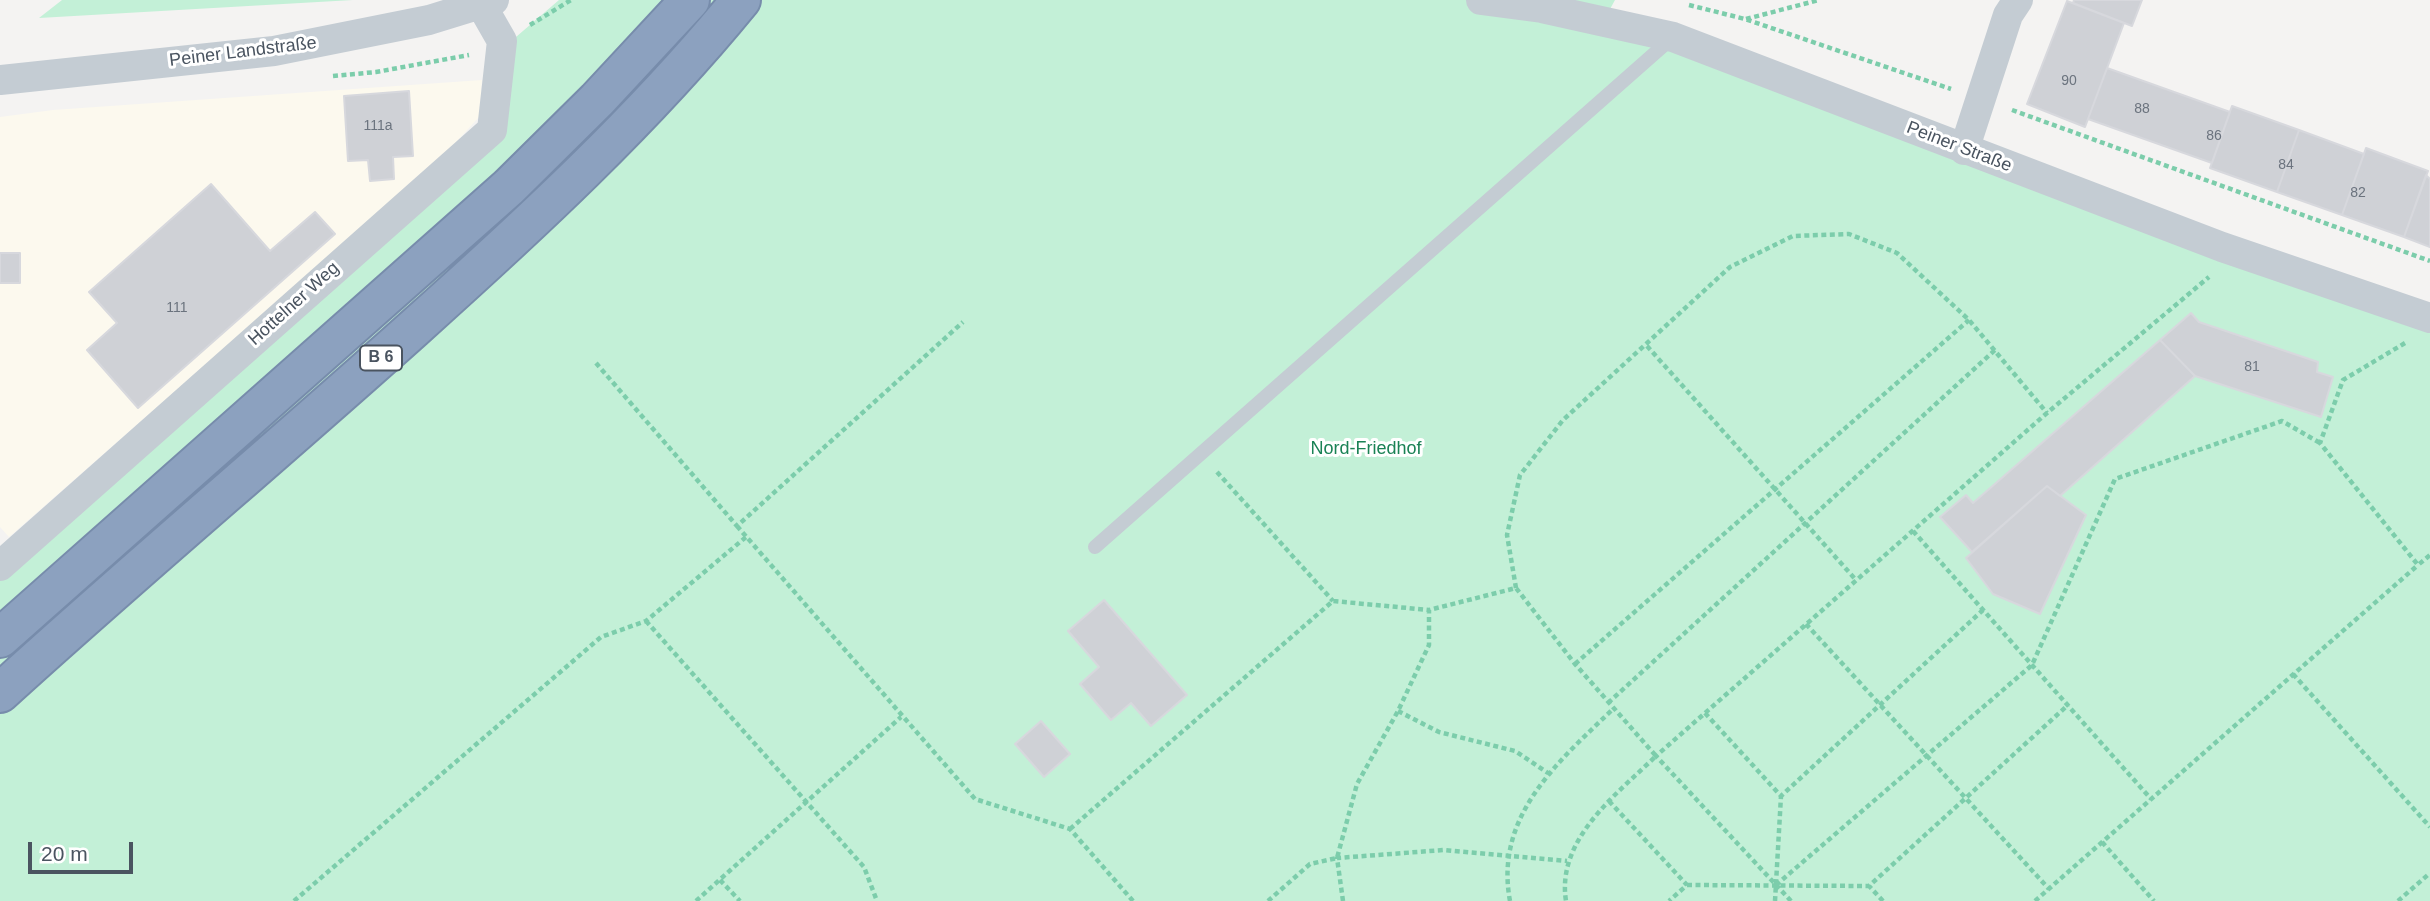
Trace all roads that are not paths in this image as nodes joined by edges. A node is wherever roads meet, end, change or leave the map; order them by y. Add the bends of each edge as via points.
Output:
1 (690, 0) edge
2 (741, 0) edge
3 (1481, 0) edge
4 (2018, 0) edge
5 (488, 3) edge
6 (1673, 37) junction
7 (0, 80) edge
8 (1964, 149) junction
9 (2430, 317) edge
10 (1096, 547) dead end
11 (0, 566) edge
12 (0, 638) edge
13 (0, 693) edge

1 - 12 highway, B 6 via 509,187
2 - 13 highway, B 6 via 621,133 539,214
3 - 6 street, Peiner Straße via 1542,8
4 - 8 street via 2008,15
5 - 7 street, Peiner Landstraße via 348,38 274,51
5 - 11 street, Hottelner Weg via 502,41 492,130
6 - 8 street, Peiner Straße
6 - 10 lane
8 - 9 street, Peiner Straße via 2222,247

